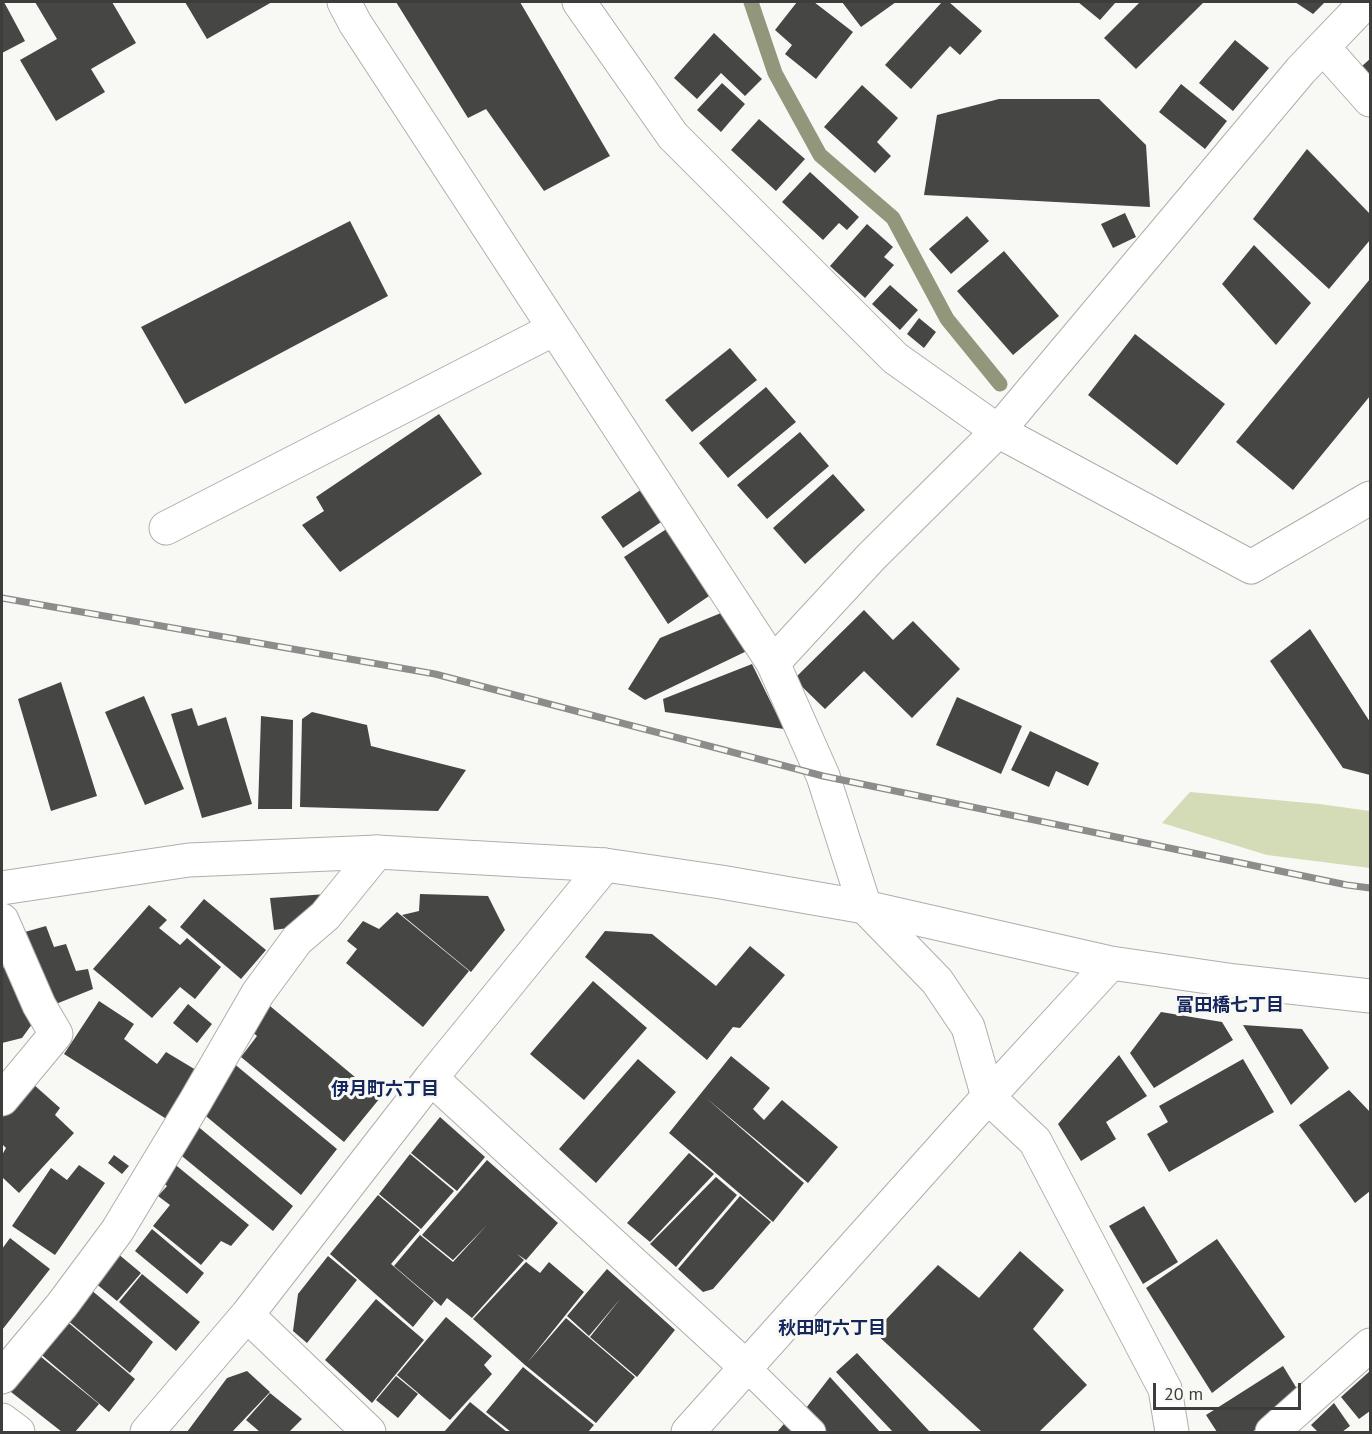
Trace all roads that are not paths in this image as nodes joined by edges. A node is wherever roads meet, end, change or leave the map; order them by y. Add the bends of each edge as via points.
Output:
1 (344, 2) edge
2 (579, 2) edge
3 (1366, 2) edge
4 (1323, 47) junction
5 (1371, 100) edge
6 (554, 329) junction
7 (998, 431) junction
8 (1371, 498) edge
9 (166, 528) dead end
10 (772, 663) junction
11 (377, 852) junction
12 (605, 865) junction
13 (2, 888) edge
14 (865, 908) junction
15 (2, 920) edge
16 (1111, 963) junction
17 (1371, 996) edge
18 (431, 1078) junction
19 (988, 1097) junction
20 (2, 1099) edge
21 (247, 1315) junction
22 (1371, 1346) edge
23 (746, 1366) junction
24 (2, 1377) edge
25 (2, 1420) edge
26 (18, 1432) edge
27 (147, 1432) edge
28 (369, 1432) edge
29 (688, 1432) edge
30 (812, 1432) edge
31 (1172, 1432) edge
32 (1272, 1432) edge

1 - 6 street
2 - 7 street via 674,136 895,358
3 - 4 street
4 - 5 street
4 - 7 street
6 - 9 street
6 - 10 street
7 - 8 street via 1251,567
7 - 10 street via 871,557
10 - 14 street via 823,776
11 - 12 street
11 - 13 street via 189,860
11 - 24 street via 325,916 297,940 258,993 117,1231
12 - 14 street
12 - 18 street
14 - 16 street
14 - 19 street via 937,981 968,1027
15 - 20 street via 56,1034
16 - 17 street
16 - 19 street
18 - 21 street
18 - 23 street
19 - 23 street
19 - 31 street via 1035,1142 1165,1389
21 - 27 street
21 - 28 street
22 - 32 street
23 - 29 street
23 - 30 lane
25 - 26 street

